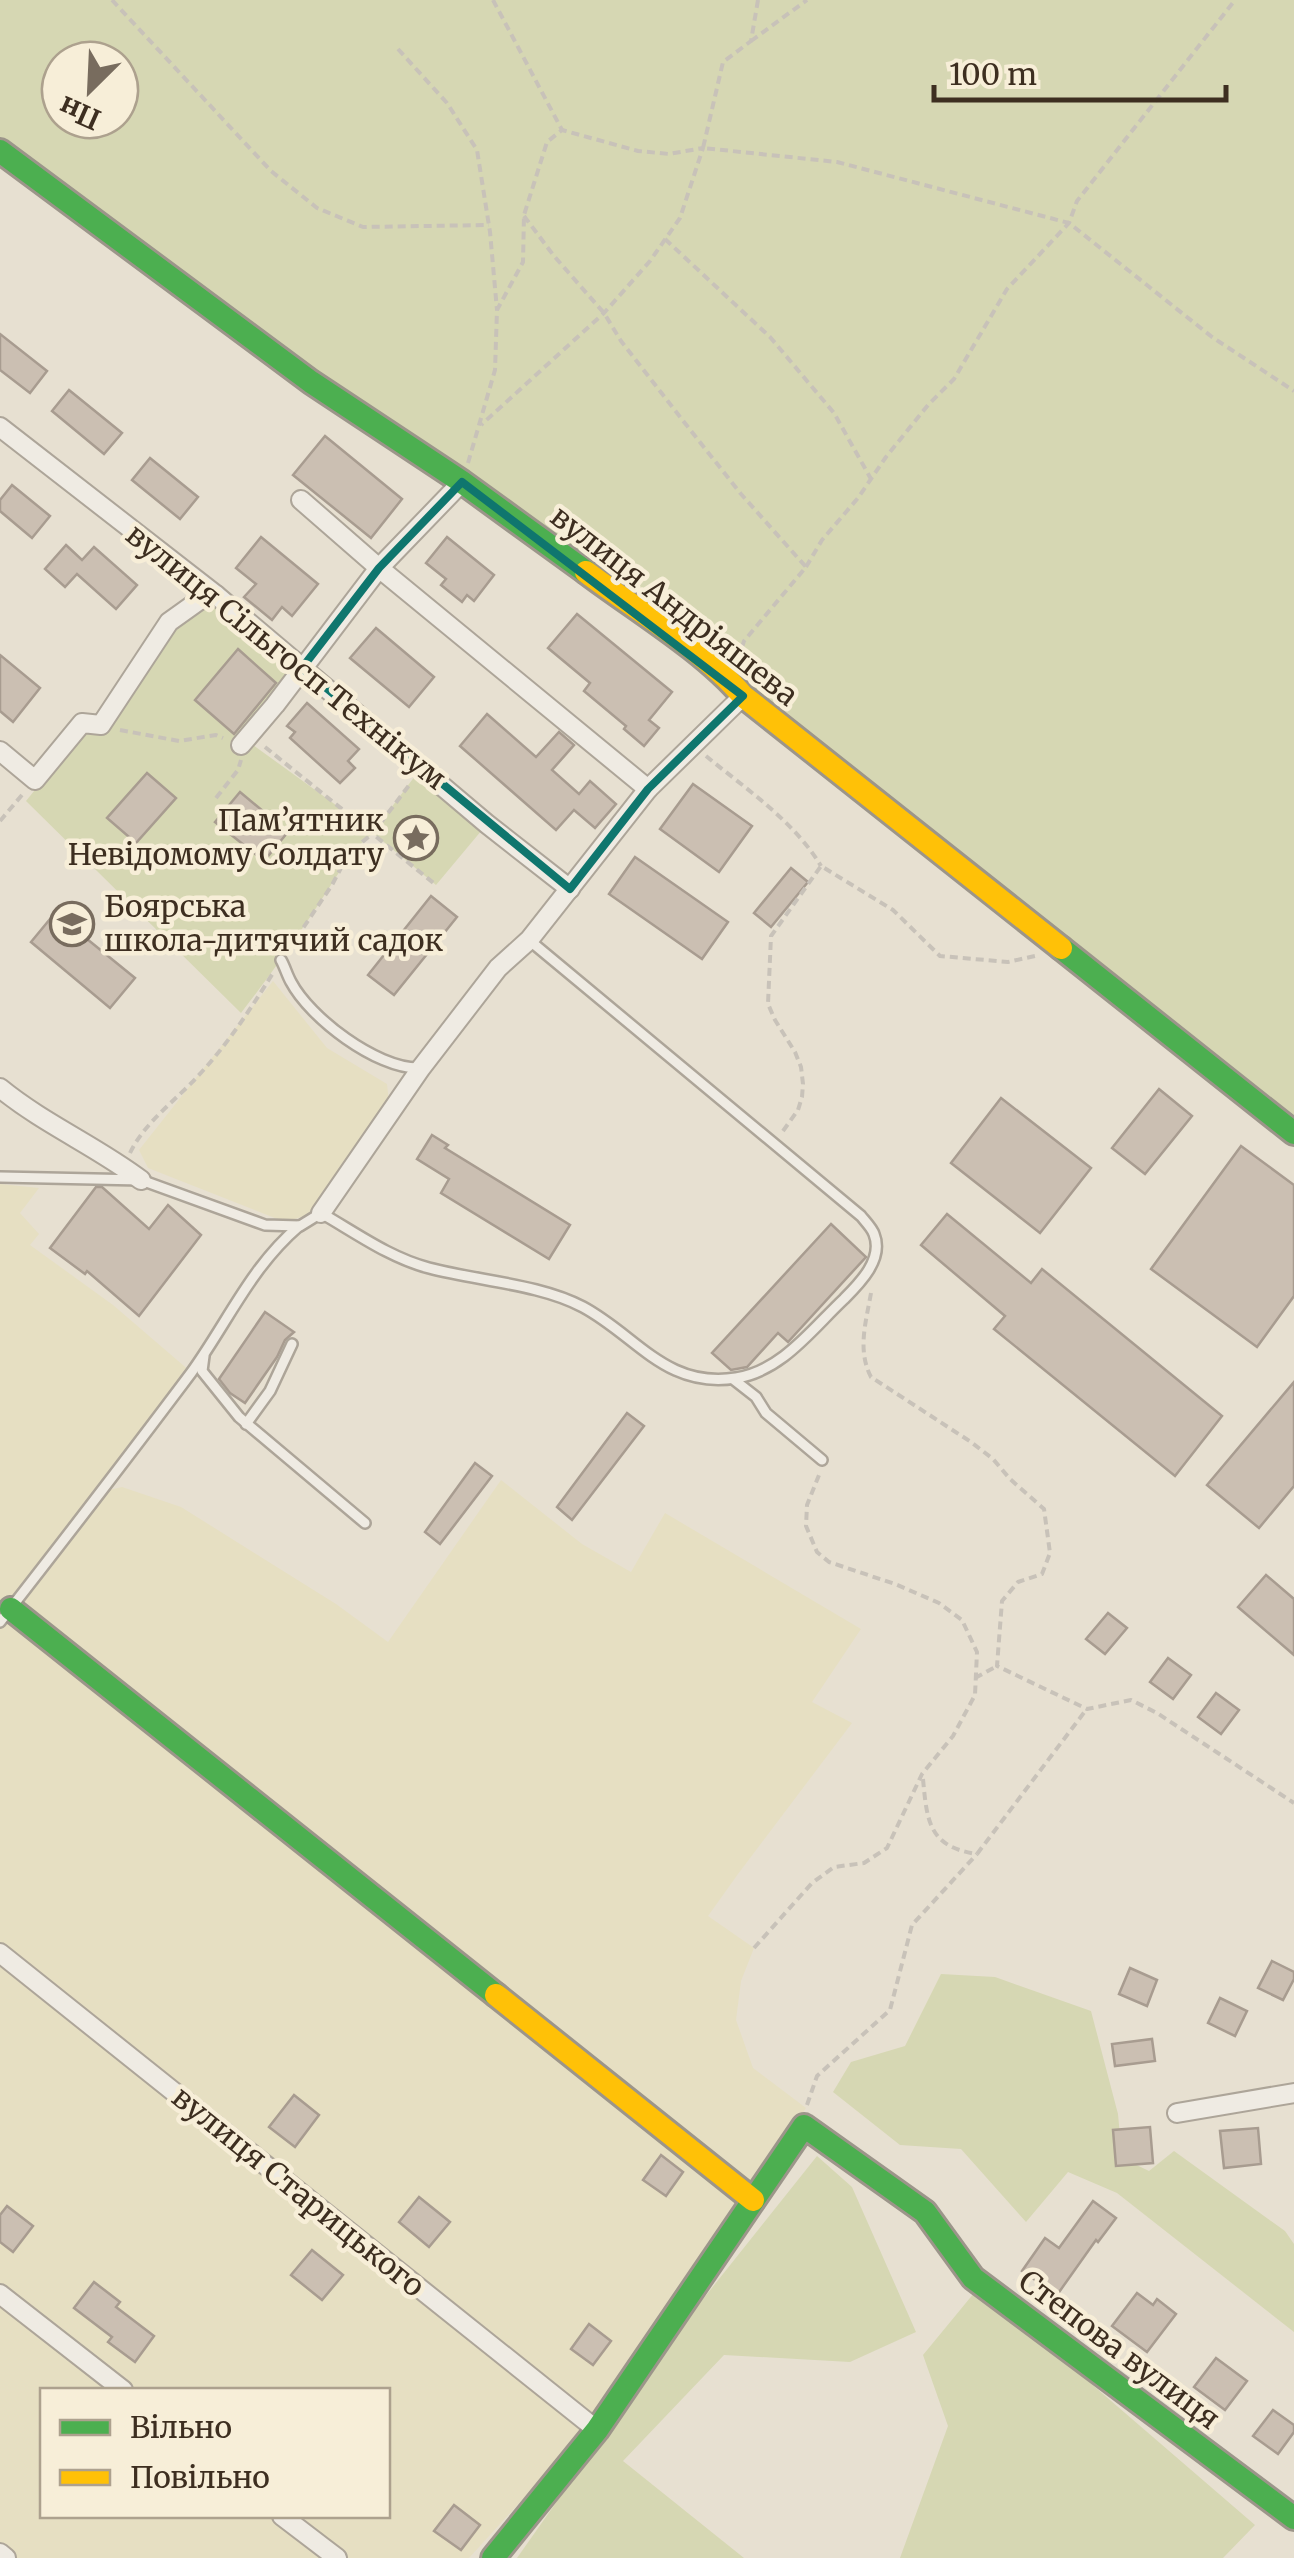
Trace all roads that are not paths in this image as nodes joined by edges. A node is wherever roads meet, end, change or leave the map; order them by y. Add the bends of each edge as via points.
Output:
1 (0, 151) edge
2 (0, 427) edge
3 (462, 482) junction
4 (300, 500) dead end
5 (379, 568) junction
6 (216, 595) junction
7 (302, 668) junction
8 (737, 689) junction
9 (245, 740) road end
10 (0, 751) edge
11 (648, 789) junction
12 (570, 889) junction
13 (529, 940) junction
14 (281, 960) road end
15 (421, 1068) junction
16 (0, 1088) edge
17 (1294, 1133) edge
18 (0, 1177) edge
19 (141, 1180) junction
20 (321, 1213) junction
21 (300, 1226) junction
22 (292, 1344) dead end
23 (205, 1353) junction
24 (734, 1379) junction
25 (246, 1424) junction
26 (822, 1460) road end
27 (366, 1522) dead end
28 (5, 1615) edge
29 (0, 1953) edge
30 (1294, 2093) edge
31 (1177, 2113) dead end
32 (753, 2200) junction
33 (0, 2294) edge
34 (120, 2388) edge
35 (596, 2430) junction
36 (285, 2518) edge
37 (1294, 2518) edge
38 (0, 2553) edge
39 (6, 2558) edge
40 (336, 2558) edge
41 (493, 2558) edge

1 - 3 street, вулиця Андріяшева via 311,382
2 - 6 street, вулиця Сільгосп Технікум
3 - 5 street
3 - 8 street, вулиця Андріяшева
4 - 5 street
5 - 7 street
5 - 11 street
6 - 7 street, вулиця Сільгосп Технікум
6 - 10 street via 170,622 101,725 82,724 35,780
7 - 9 street
7 - 12 street, вулиця Сільгосп Технікум
8 - 11 street
8 - 17 street, вулиця Андріяшева
11 - 12 street
12 - 13 street
13 - 15 street via 498,968
13 - 24 lane via 861,1216 875,1236 875,1259 859,1284 781,1360
14 - 15 lane via 317,1015 354,1044 406,1068
15 - 20 street
16 - 19 street
18 - 19 lane
19 - 21 lane via 265,1225
20 - 21 lane
20 - 24 lane via 425,1267 548,1292 580,1305 656,1362 692,1378
21 - 23 lane via 249,1281
22 - 25 lane
23 - 25 lane via 202,1371
23 - 28 lane
24 - 26 lane
25 - 27 lane
28 - 32 street
29 - 35 street, вулиця Старицького
30 - 31 street
32 - 35 street
32 - 37 street, Степова вулиця via 804,2126 925,2212 974,2278
33 - 34 street
35 - 41 street
36 - 40 street
38 - 39 street

